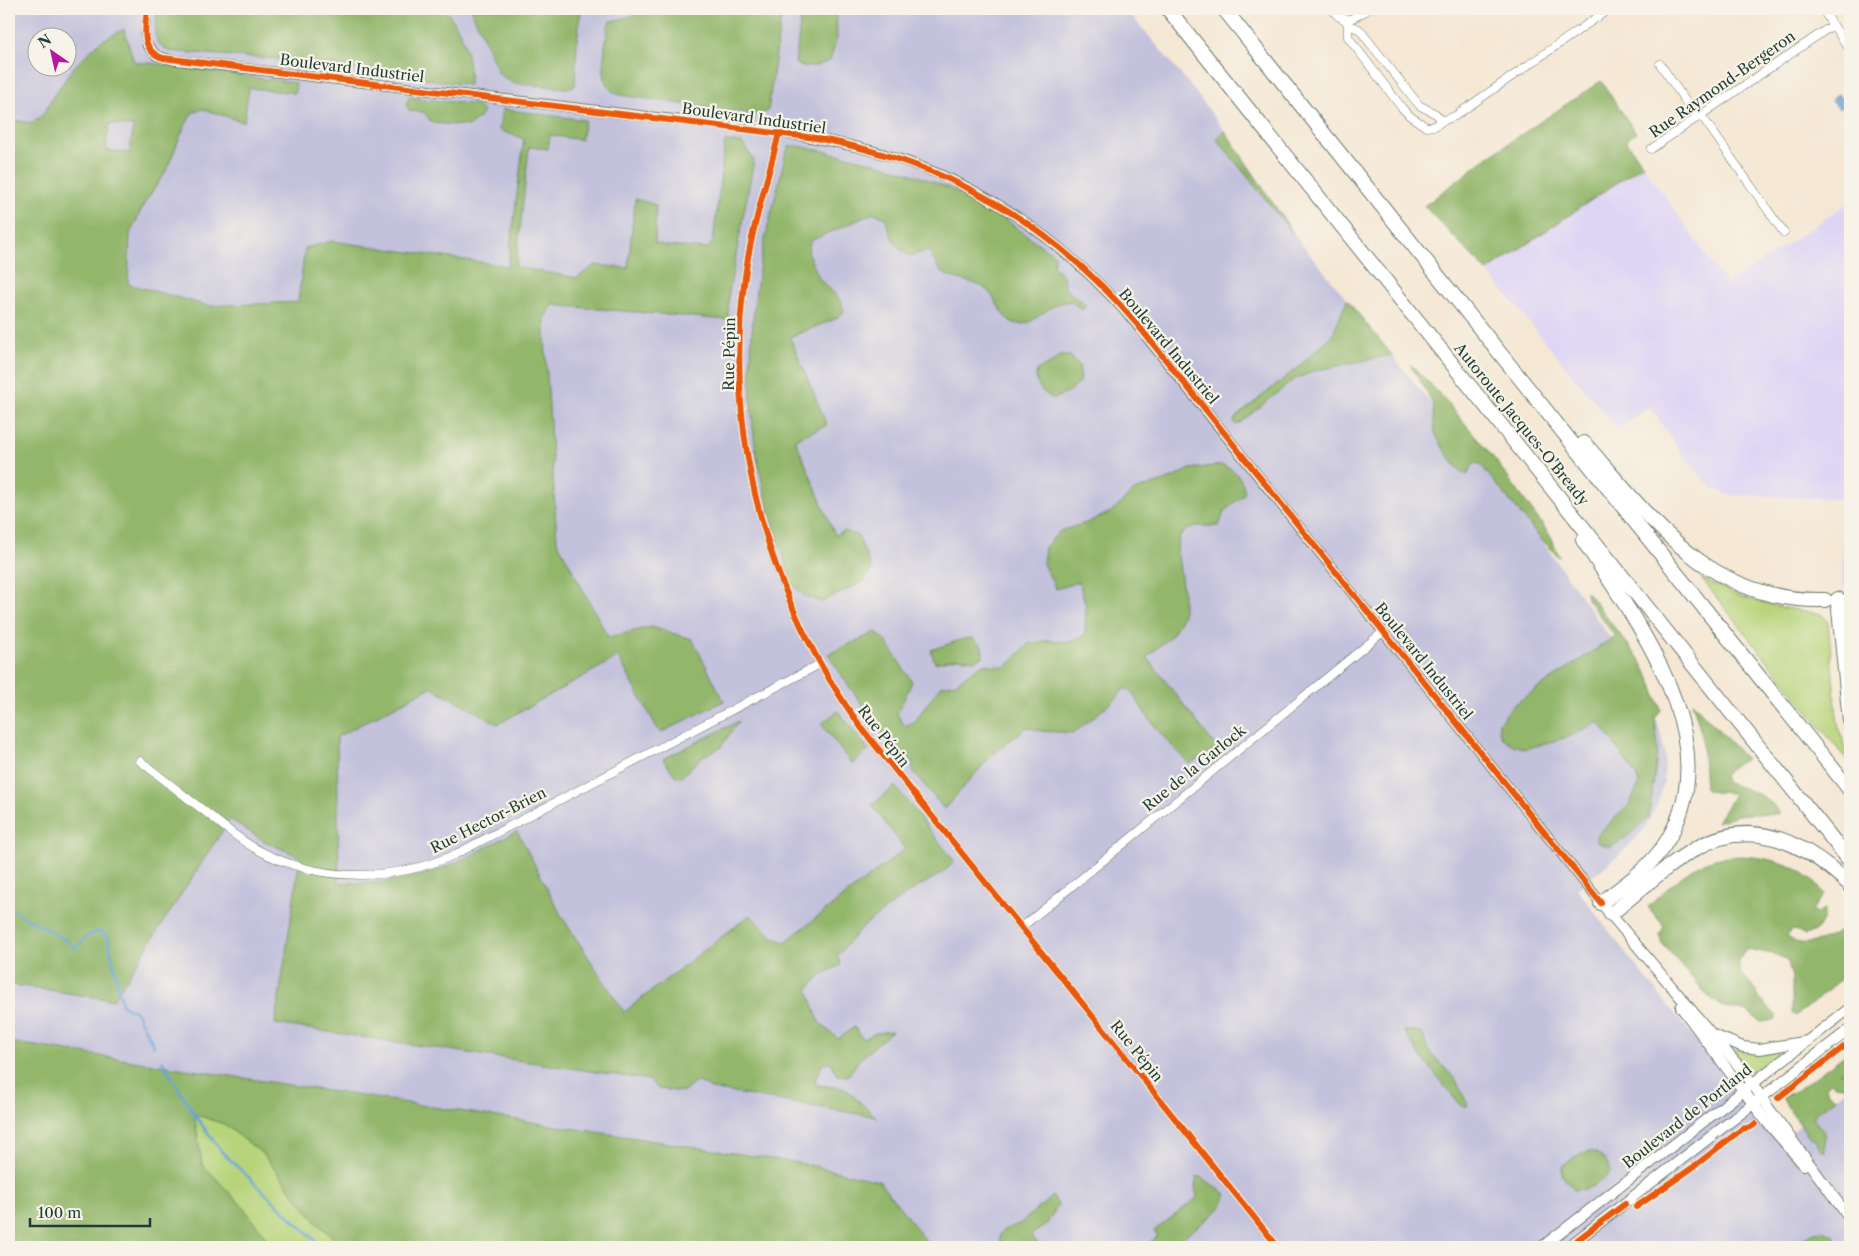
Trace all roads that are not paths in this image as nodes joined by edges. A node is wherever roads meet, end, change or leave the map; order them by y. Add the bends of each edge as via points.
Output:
1 (147, 9) edge
2 (1168, 9) edge
3 (1224, 9) edge
4 (1332, 9) edge
5 (1369, 9) edge
6 (1609, 9) edge
7 (1822, 9) edge
8 (1347, 22) junction
9 (1832, 24) junction
10 (147, 45) joint
11 (1850, 50) edge
12 (1660, 64) dead end
13 (1699, 116) junction
14 (1442, 121) junction
15 (779, 133) junction
16 (1651, 149) dead end
17 (1784, 233) dead end
18 (1497, 348) junction
19 (1544, 478) junction
20 (1841, 603) edge
21 (1384, 631) junction
22 (820, 664) junction
23 (1850, 721) edge
24 (140, 761) dead end
25 (1850, 790) edge
26 (1850, 861) edge
27 (1850, 885) edge
28 (1602, 903) junction
29 (1611, 914) junction
30 (1022, 927) junction
31 (1639, 950) junction
32 (1850, 1008) edge
33 (1850, 1029) edge
34 (1713, 1035) junction
35 (1809, 1040) junction
36 (1752, 1084) junction
37 (1743, 1090) junction
38 (1757, 1101) junction
39 (1849, 1217) edge
40 (1278, 1247) edge
41 (1542, 1247) edge
42 (1568, 1247) edge

1 - 10 street
2 - 19 highway, Autoroute Jacques-O'Bready
3 - 18 highway, Autoroute Jacques-O'Bready
4 - 8 street
5 - 8 street
6 - 14 street via 1455,116
7 - 9 street
8 - 14 street via 1360,29 1419,105
8 - 14 street via 1348,37 1410,116 1426,127 1436,126
9 - 11 street
9 - 13 street, Rue Raymond-Bergeron
10 - 15 street, Boulevard Industriel via 157,56 173,60
12 - 13 street
13 - 16 street, Rue Raymond-Bergeron
13 - 17 street
15 - 21 street, Boulevard Industriel via 823,139 909,162 1006,209 1074,258 1137,324
15 - 22 street, Rue Pépin via 756,215 743,286 741,404 746,452 766,536 790,601
18 - 20 highway via 1654,522 1686,552 1721,575 1760,591 1790,598
18 - 25 highway, Autoroute Jacques-O'Bready
19 - 26 highway, Autoroute Jacques-O'Bready
19 - 28 highway via 1660,664 1678,707 1685,746 1685,789 1679,816 1670,835 1647,866
20 - 23 highway
21 - 28 street, Boulevard Industriel
21 - 30 street, Rue de la Garlock
22 - 24 street, Rue Hector-Brien via 456,854 390,874 330,873 300,867 272,856 229,831
22 - 30 street, Rue Pépin via 840,699 873,744
27 - 29 highway via 1818,858 1794,844 1769,836 1739,835 1714,840 1695,849
28 - 29 main road, Boulevard Industriel
29 - 31 main road, Boulevard Industriel
30 - 40 street, Rue Pépin
31 - 34 main road, Boulevard Industriel
31 - 37 main road, Boulevard Industriel
32 - 35 main road, Boulevard de Portland
33 - 38 main road
34 - 35 main road via 1743,1047 1760,1049
34 - 36 main road, Boulevard Industriel
35 - 36 main road, Boulevard de Portland
36 - 37 main road, Boulevard de Portland
36 - 38 main road, Boulevard Industriel
37 - 38 main road, Boulevard Industriel
37 - 41 main road, Boulevard de Portland
38 - 39 main road, Boulevard Industriel
38 - 42 main road

